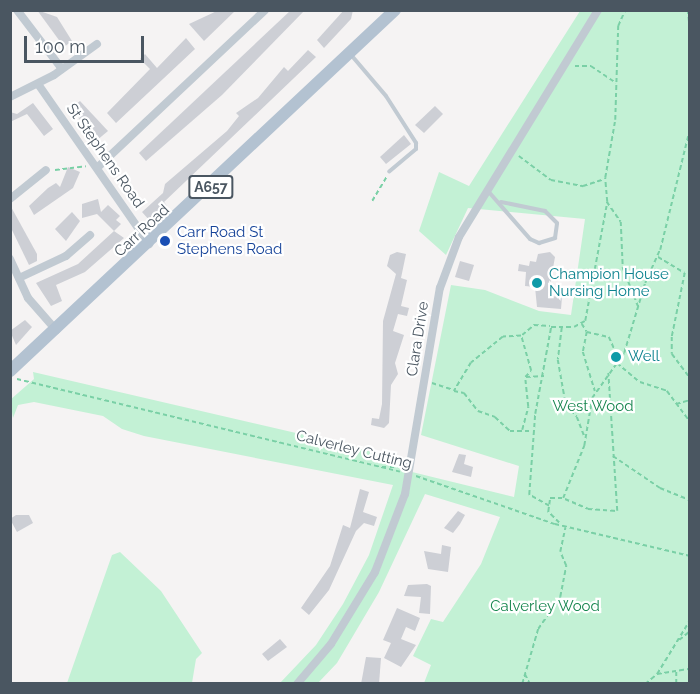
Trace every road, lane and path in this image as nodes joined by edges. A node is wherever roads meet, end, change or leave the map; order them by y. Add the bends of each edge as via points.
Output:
1 (17, 10) edge
2 (266, 10) edge
3 (395, 10) edge
4 (598, 10) edge
5 (625, 10) edge
6 (688, 10) edge
7 (690, 28) edge
8 (97, 44) dead end
9 (351, 55) junction
10 (562, 66) junction
11 (62, 69) junction
12 (617, 83) junction
13 (38, 84) junction
14 (10, 97) edge
15 (690, 128) edge
16 (509, 150) junction
17 (96, 165) junction
18 (46, 170) joint
19 (389, 172) dead end
20 (604, 178) junction
21 (384, 180) dead end
22 (486, 189) junction
23 (10, 199) edge
24 (372, 201) dead end
25 (501, 202) junction
26 (607, 202) junction
27 (90, 235) dead end
28 (150, 244) junction
29 (657, 256) junction
30 (10, 259) edge
31 (19, 278) junction
32 (638, 307) junction
33 (581, 323) junction
34 (551, 327) junction
35 (562, 327) junction
36 (56, 330) junction
37 (587, 332) junction
38 (521, 336) junction
39 (619, 359) junction
40 (617, 362) junction
41 (10, 371) edge
42 (608, 372) junction
43 (10, 376) edge
44 (544, 376) junction
45 (525, 377) junction
46 (690, 378) edge
47 (425, 380) junction
48 (454, 390) junction
49 (596, 392) junction
50 (690, 400) edge
51 (676, 404) junction
52 (527, 409) junction
53 (536, 410) junction
54 (690, 421) edge
55 (522, 430) junction
56 (532, 431) junction
57 (585, 439) junction
58 (612, 456) junction
59 (411, 464) junction
60 (378, 467) junction
61 (563, 498) junction
62 (690, 500) edge
63 (549, 506) junction
64 (558, 525) junction
65 (565, 526) junction
66 (690, 556) edge
67 (690, 620) edge
68 (690, 631) edge
69 (678, 640) junction
70 (690, 669) edge
71 (676, 672) junction
72 (525, 674) junction
73 (657, 674) junction
74 (297, 684) edge
75 (522, 684) edge
76 (530, 684) edge
77 (645, 684) edge
78 (676, 684) edge

1 - 11 street
2 - 17 street
3 - 9 main road, Carr Road / A657
4 - 10 street, Clara Drive
5 - 12 path via 618,26
6 - 7 path
8 - 11 street
9 - 19 lane via 386,96 416,142 416,149
9 - 28 main road, Carr Road / A657
10 - 12 path via 591,66
10 - 16 street, Clara Drive
11 - 13 street
12 - 20 path
13 - 14 street
13 - 17 street, St Stephens Road
15 - 29 path
16 - 20 path via 551,180 583,186
16 - 22 street, Clara Drive
17 - 18 path
17 - 28 street, St Stephens Road
18 - 23 street
20 - 26 path
21 - 24 path
22 - 25 lane
22 - 47 street, Clara Drive via 459,237 440,288
25 - 25 lane via 530,239 539,243 555,238 557,224 545,211
26 - 32 path via 621,222 623,268
26 - 33 path
27 - 31 street via 66,256
28 - 36 main road, Carr Road / A657
29 - 32 path
29 - 46 path via 685,273 672,354
30 - 31 street
31 - 36 street via 35,307
32 - 39 path
33 - 35 path
33 - 37 path
34 - 35 path
34 - 38 path via 534,325
34 - 44 path
35 - 57 path via 558,360 566,405
36 - 41 main road, Carr Road / A657
37 - 39 path via 609,337
37 - 49 path via 583,352
38 - 45 path via 531,371
38 - 48 path via 503,337 484,352
39 - 40 path
40 - 42 path
40 - 51 path via 640,382 667,391
42 - 49 path
42 - 58 path
43 - 60 path, Calverley Cutting
44 - 45 path
44 - 53 path
45 - 52 path
47 - 48 path
47 - 59 street, Clara Drive
48 - 55 path via 464,393 478,411 495,417 510,431
49 - 57 path
50 - 51 path
51 - 54 path
52 - 53 path
52 - 55 path
53 - 56 path
55 - 56 path
56 - 63 path via 529,495
57 - 61 path
58 - 61 path via 617,511 588,509
58 - 62 path via 660,488
59 - 60 path
59 - 74 street, Clara Drive via 405,494 375,572 331,644
60 - 64 path, Calverley Cutting via 441,482
61 - 63 path via 550,498
63 - 64 path
64 - 65 path, Calverley Cutting
65 - 66 path, Calverley Cutting
65 - 72 path via 560,552 567,566 560,597 538,629
67 - 69 path
68 - 69 path
69 - 73 path
70 - 71 path
71 - 73 path
71 - 78 path
72 - 75 path
72 - 76 path
73 - 77 path

